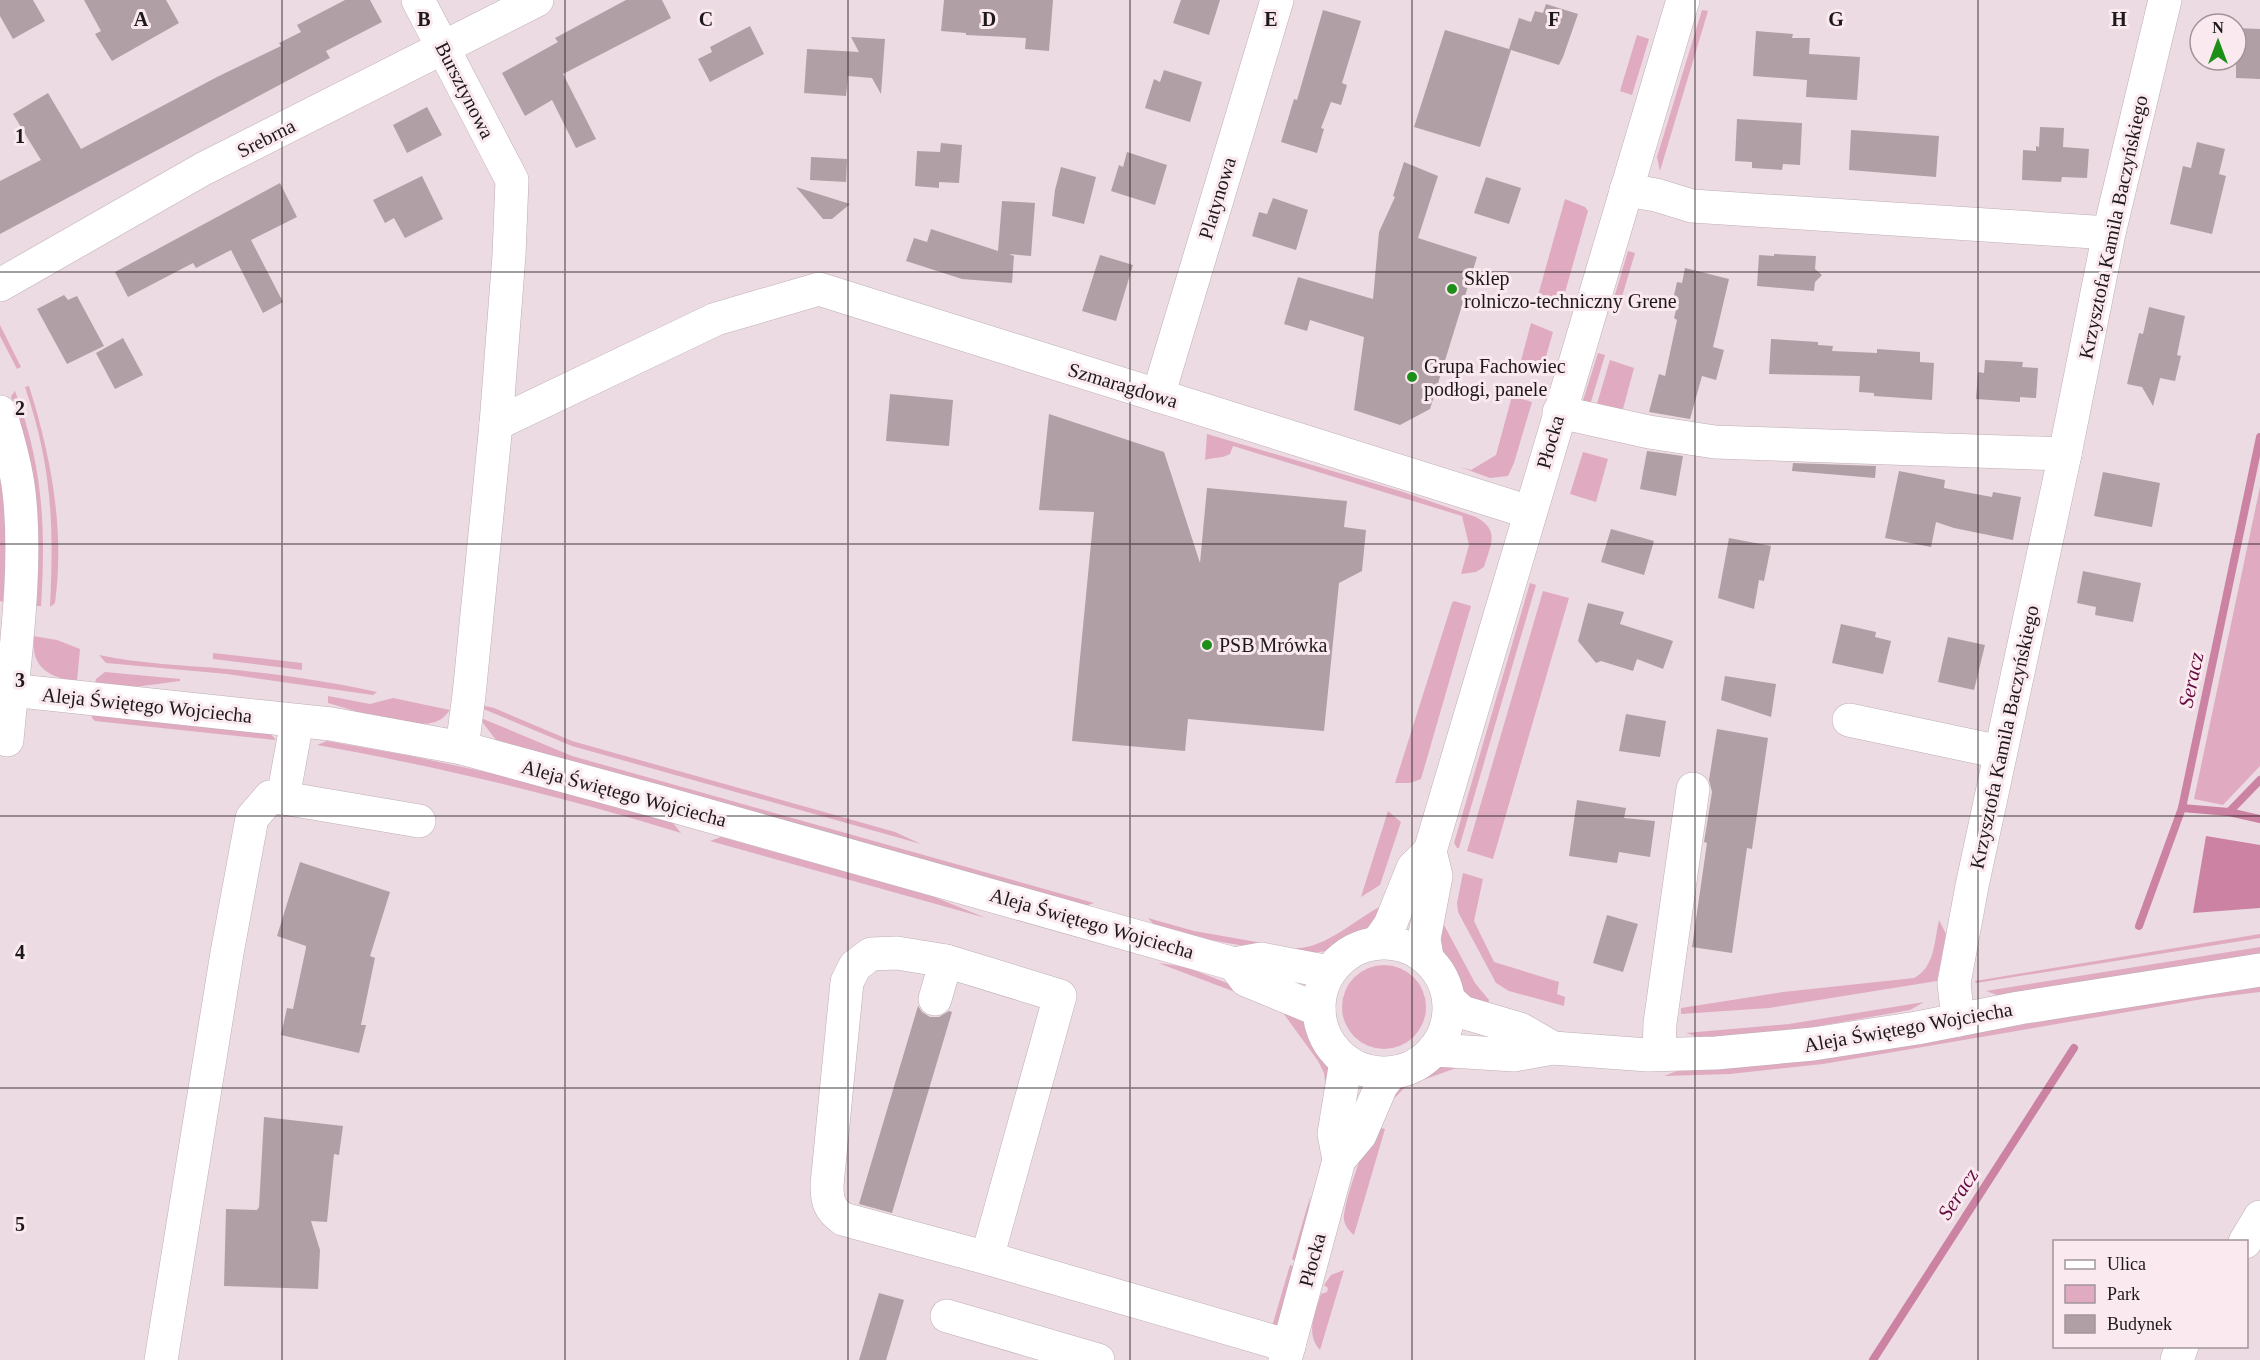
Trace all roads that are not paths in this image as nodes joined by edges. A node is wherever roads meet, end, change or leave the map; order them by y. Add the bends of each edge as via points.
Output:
1 (418, 0) edge
2 (537, 0) edge
3 (1277, 0) edge
4 (1683, 0) edge
5 (2165, 0) edge
6 (443, 48) junction
7 (1626, 190) junction
8 (2109, 233) junction
9 (0, 285) edge
10 (1158, 396) junction
11 (0, 412) edge
12 (1559, 412) junction
13 (496, 424) junction
14 (2065, 454) junction
15 (1529, 512) junction
16 (6, 689) edge
17 (1849, 720) dead end
18 (297, 721) junction
19 (7, 740) dead end
20 (462, 748) junction
21 (2000, 752) junction
22 (1693, 789) dead end
23 (284, 798) junction
24 (419, 821) dead end
25 (1430, 851) junction
26 (1378, 942) junction
27 (1427, 957) junction
28 (946, 961) junction
29 (1234, 964) junction
30 (2260, 970) edge
31 (1329, 972) junction
32 (935, 999) dead end
33 (1450, 1001) junction
34 (1319, 1010) junction
35 (1958, 1020) junction
36 (1553, 1048) junction
37 (1435, 1050) junction
38 (1659, 1054) junction
39 (1346, 1061) junction
40 (1391, 1073) junction
41 (1339, 1160) junction
42 (2260, 1217) edge
43 (2246, 1240) edge
44 (987, 1258) junction
45 (947, 1316) dead end
46 (1287, 1353) edge
47 (161, 1360) edge
48 (1098, 1360) edge

1 - 6 street, Bursztynowa
2 - 6 street, Srebrna
3 - 10 street, Platynowa
4 - 7 street, Płocka
5 - 8 street, Krzysztofa Kamila Baczyńskiego
6 - 9 street, Srebrna via 204,170
6 - 13 street, Bursztynowa via 512,180
7 - 8 street via 1692,206
7 - 12 street, Płocka
8 - 14 street, Krzysztofa Kamila Baczyńskiego
10 - 13 street, Szmaragdowa via 819,289 716,319
10 - 15 street, Szmaragdowa
11 - 16 street via 20,493 21,564
12 - 14 street via 1715,442
12 - 15 street, Płocka
13 - 20 street
14 - 21 street, Krzysztofa Kamila Baczyńskiego
15 - 25 street, Płocka
16 - 18 street, Aleja Świętego Wojciecha
16 - 19 street
17 - 21 street
18 - 20 street, Aleja Świętego Wojciecha
18 - 23 street
20 - 29 street, Aleja Świętego Wojciecha
21 - 35 street, Krzysztofa Kamila Baczyńskiego via 1954,983
22 - 38 street
23 - 24 street
23 - 47 street via 270,797 252,818
25 - 26 street, Płocka via 1413,868 1390,925
25 - 27 street, Płocka via 1436,876 1425,939
26 - 27 street via 1404,945
26 - 31 street via 1350,952
27 - 33 street via 1446,985
28 - 32 street
28 - 44 street via 1060,996
28 - 44 street via 897,953 871,954 855,966 847,981 826,1200 843,1219
29 - 31 street, Aleja Świętego Wojciecha via 1261,959
29 - 34 street, Aleja Świętego Wojciecha via 1246,980
30 - 35 street, Aleja Świętego Wojciecha
31 - 34 street
33 - 36 street, Aleja Świętego Wojciecha via 1462,1012 1520,1029
33 - 37 street via 1447,1027
34 - 39 street via 1326,1039
35 - 38 street, Aleja Świętego Wojciecha via 1813,1044
36 - 37 street, Aleja Świętego Wojciecha via 1514,1055
36 - 38 street, Aleja Świętego Wojciecha
37 - 40 street via 1407,1070
39 - 40 street via 1367,1071
39 - 41 street, Płocka via 1334,1134
40 - 41 street, Płocka via 1381,1086 1360,1135
41 - 46 street, Płocka
42 - 43 street
44 - 46 street
45 - 48 street

